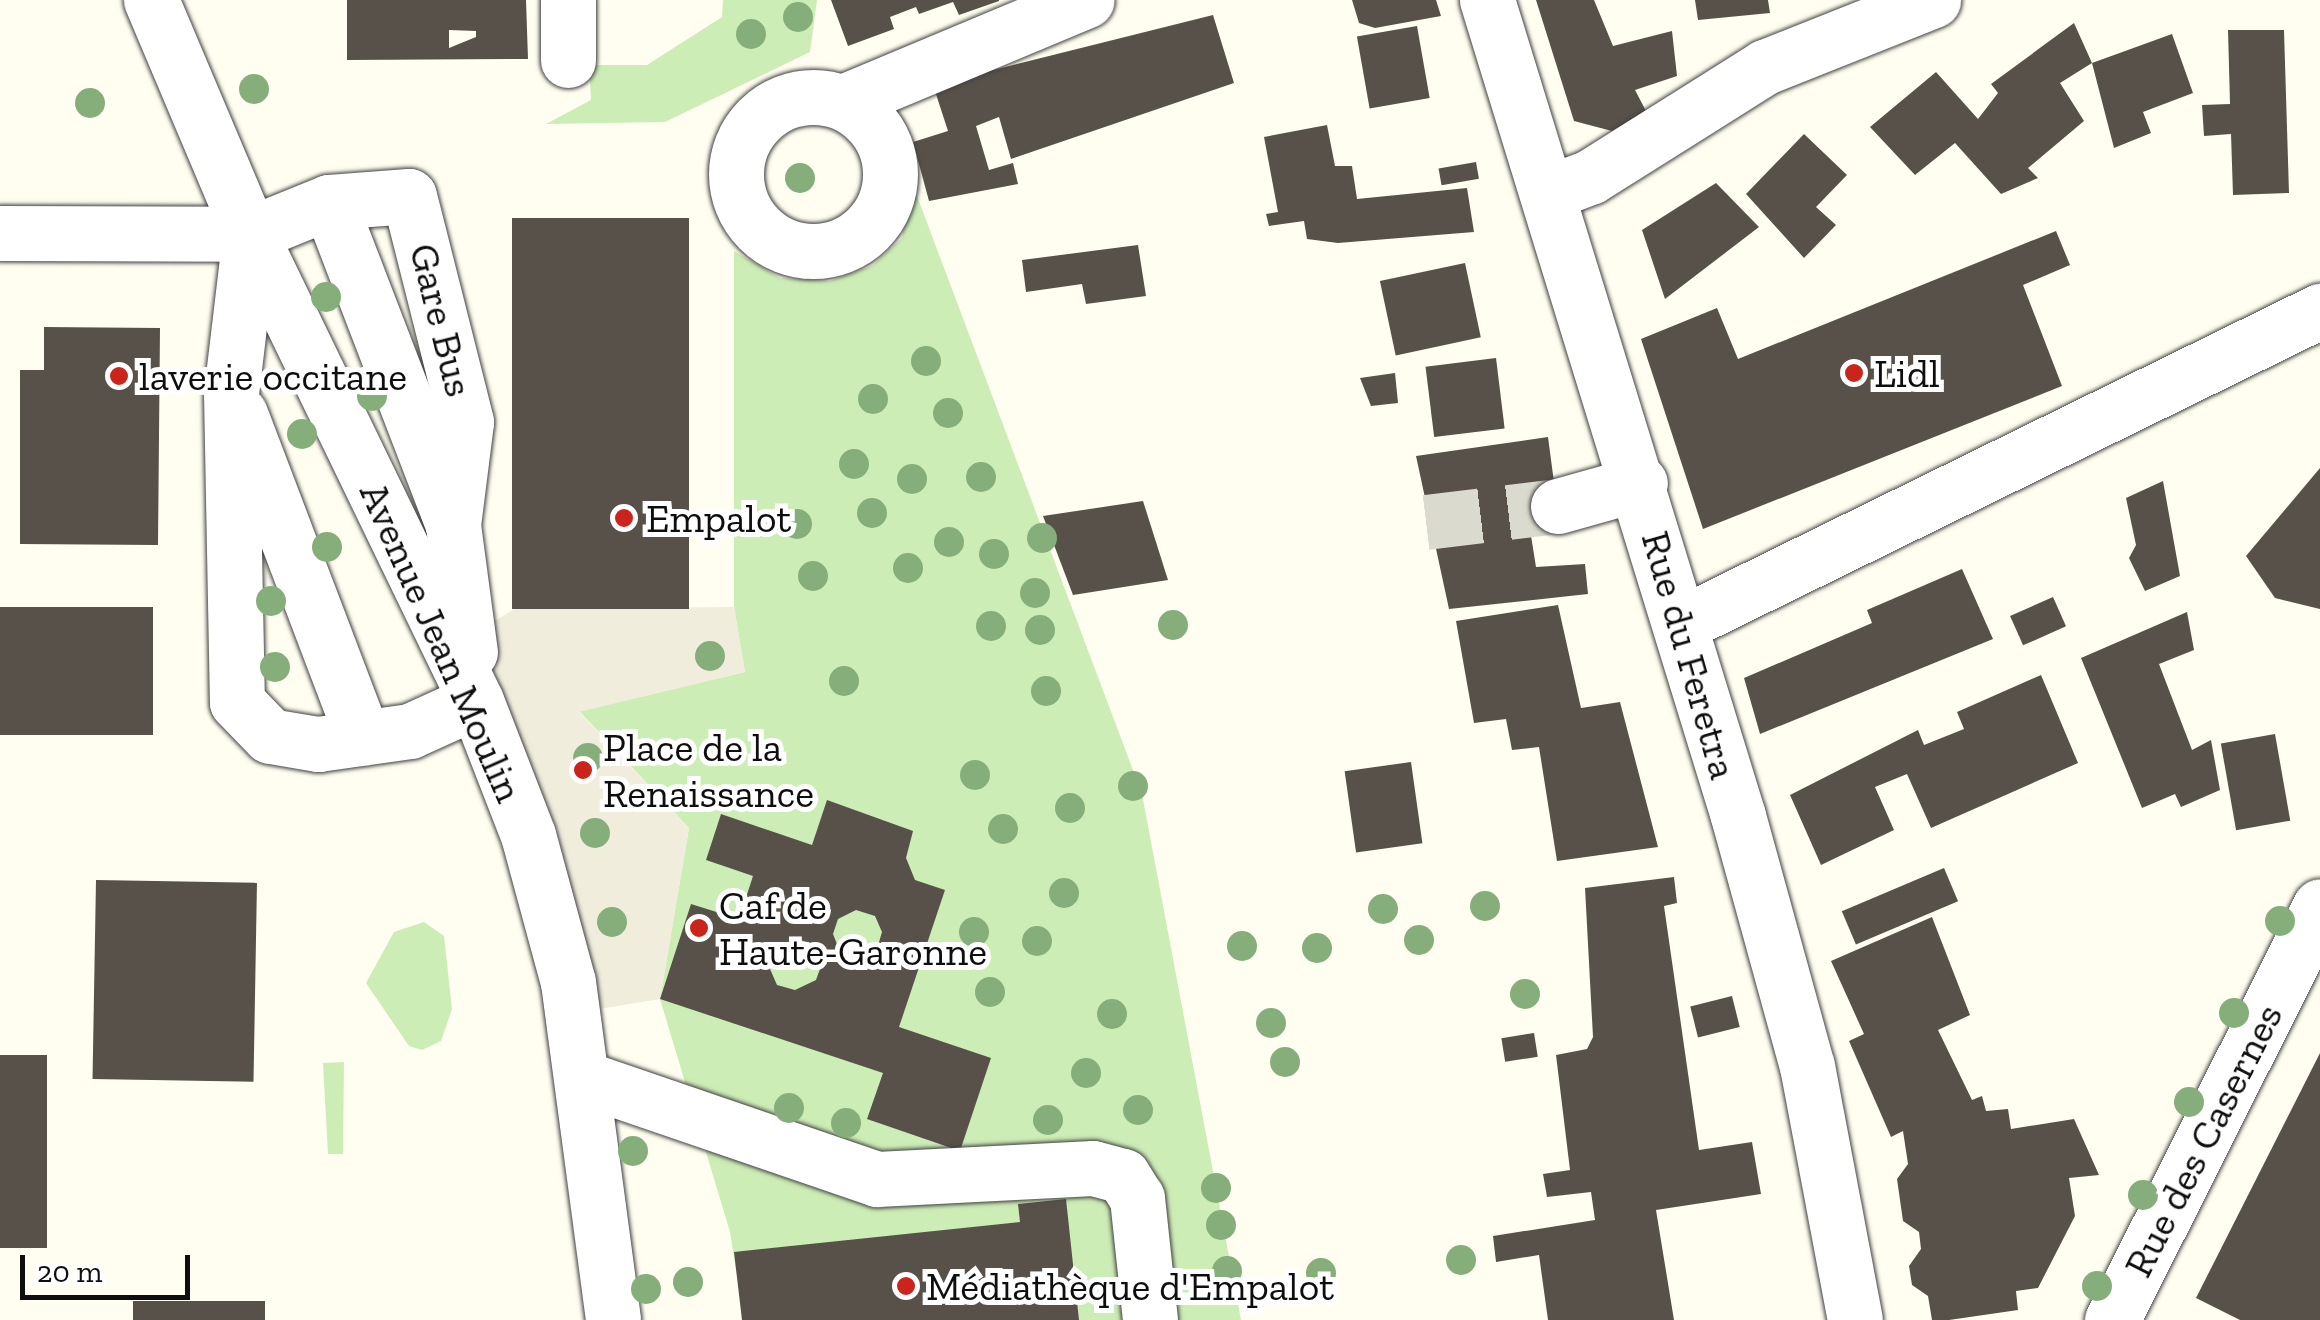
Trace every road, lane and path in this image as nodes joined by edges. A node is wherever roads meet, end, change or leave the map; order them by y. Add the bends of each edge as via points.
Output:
1 (150, 0) edge
2 (568, 0) edge
3 (1087, 0) edge
4 (1487, 0) edge
5 (1933, 0) edge
6 (568, 60) dead end
7 (843, 102) dead end
8 (1550, 192) junction
9 (329, 202) junction
10 (0, 234) edge
11 (250, 234) junction
12 (2320, 311) edge
13 (231, 393) junction
14 (1640, 483) junction
15 (1558, 506) tunnel mouth
16 (453, 526) junction
17 (1681, 624) junction
18 (476, 701) junction
19 (363, 737) junction
20 (2320, 906) edge
21 (582, 1078) junction
22 (612, 1320) edge
23 (1150, 1320) edge
24 (1855, 1320) edge
25 (2112, 1320) edge

1 - 11 street, Avenue Jean Moulin
2 - 6 street
3 - 7 street
4 - 8 street, Rue du Feretra
5 - 8 street via 1766,67 1590,177
8 - 14 street, Rue du Feretra
9 - 11 street, Gare Bus
9 - 16 street, Gare Bus
9 - 16 street, Gare Bus via 409,196 466,422
10 - 11 street
11 - 13 street
11 - 18 street, Avenue Jean Moulin
12 - 17 street
13 - 19 street
13 - 19 street via 237,702 270,736 318,744
14 - 15 street
14 - 17 street, Rue du Feretra
16 - 18 street, Gare Bus
17 - 24 street, Rue du Feretra via 1807,1066
18 - 19 street via 410,730
18 - 21 street, Avenue Jean Moulin via 548,899
20 - 25 street, Rue des Casernes
21 - 22 street, Avenue Jean Moulin
21 - 23 street via 877,1180 1093,1168 1122,1176 1138,1198

